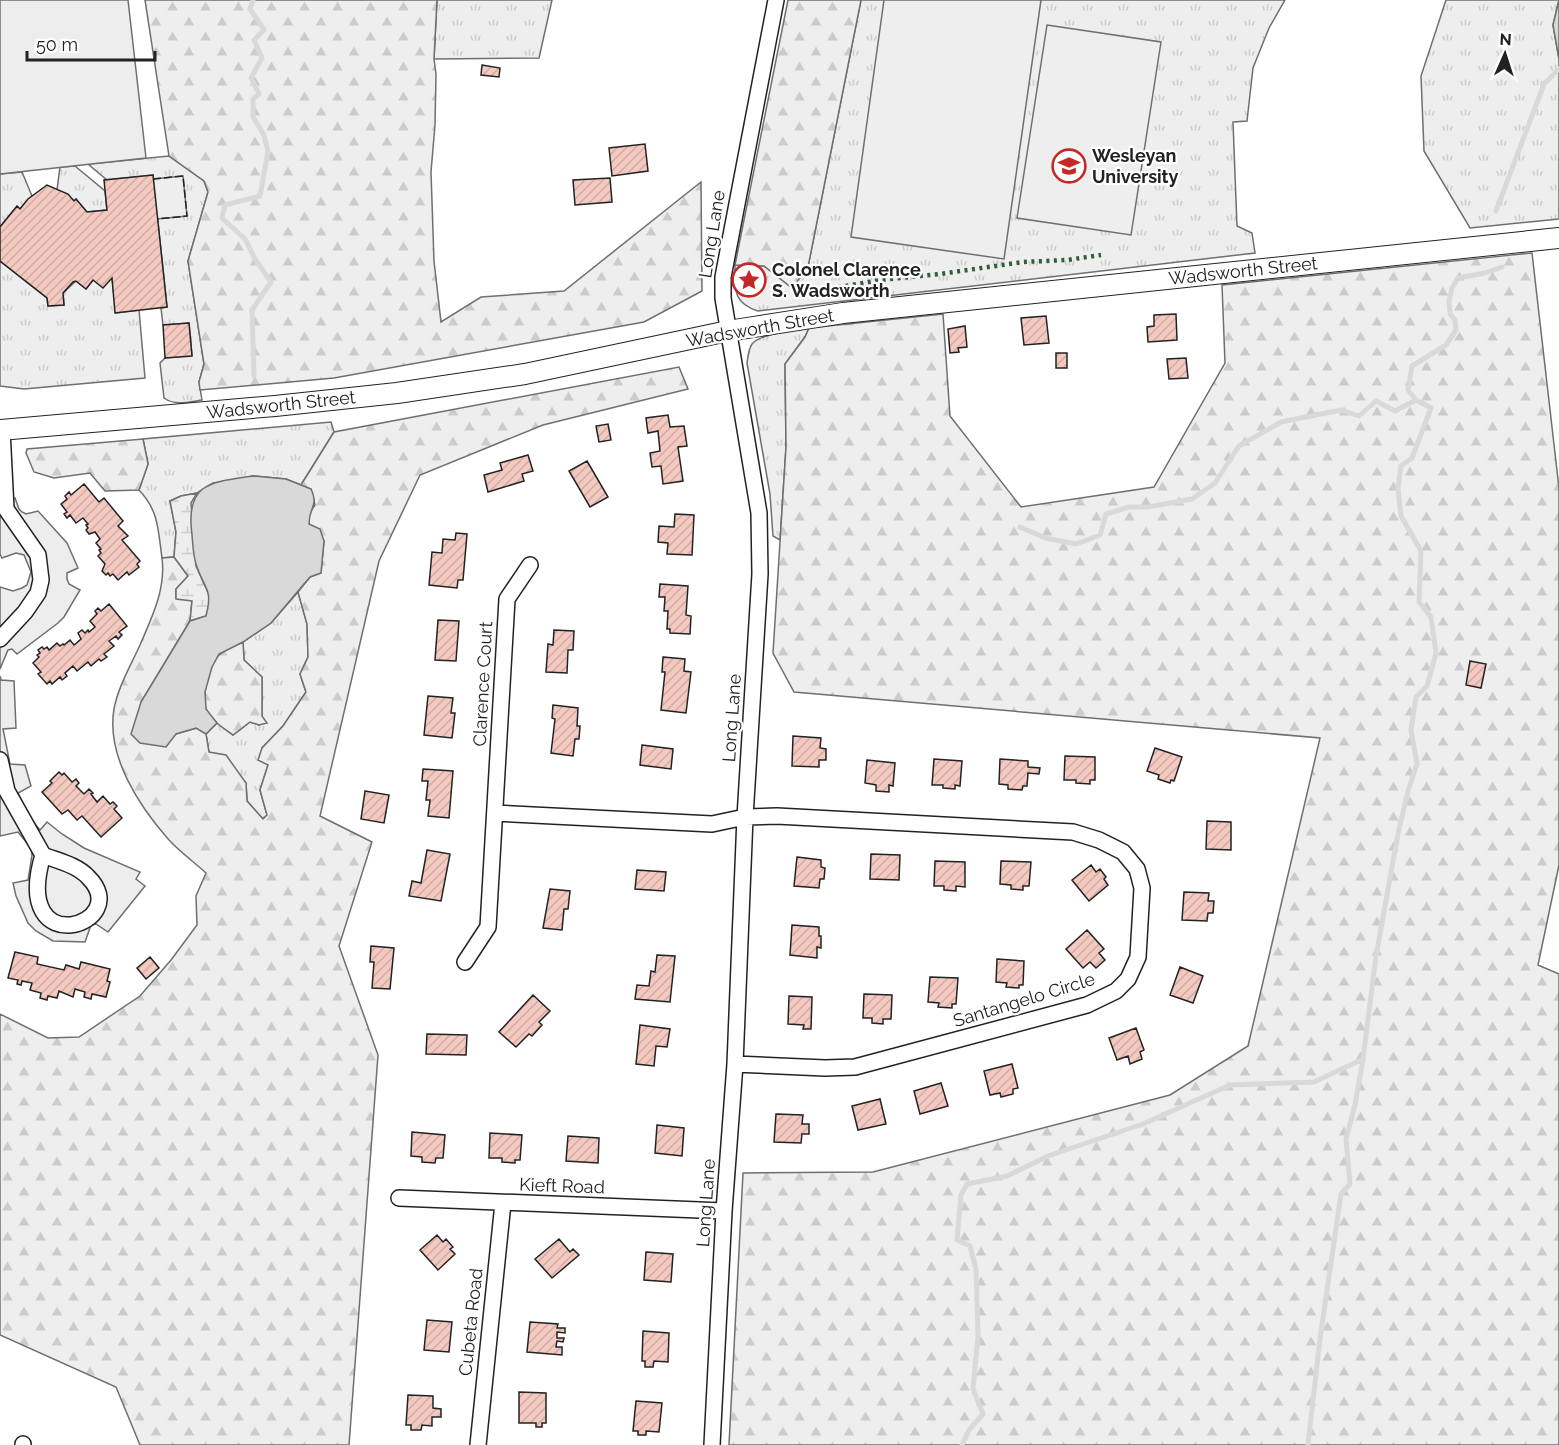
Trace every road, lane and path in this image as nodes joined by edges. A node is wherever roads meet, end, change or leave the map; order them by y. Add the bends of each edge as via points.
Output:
1 (776, 0) edge
2 (1559, 238) edge
3 (728, 331) junction
4 (1, 430) edge
5 (530, 565) dead end
6 (0, 639) edge
7 (0, 760) edge
8 (495, 813) junction
9 (745, 817) junction
10 (43, 855) junction
11 (465, 962) dead end
12 (735, 1064) junction
13 (399, 1198) dead end
14 (503, 1203) junction
15 (724, 1211) junction
16 (478, 1445) edge
17 (712, 1445) edge

1 - 3 street, Long Lane via 724,259 723,298
2 - 3 street, Wadsworth Street via 843,313
3 - 4 street, Wadsworth Street via 525,374 397,393
3 - 9 street, Long Lane via 759,513 760,574
4 - 6 street via 6,509 38,555 41,580 38,593 25,612
5 - 8 street, Clarence Court via 507,599
7 - 10 street via 7,790
8 - 9 street via 712,824
8 - 11 street, Clarence Court via 488,927
9 - 12 street, Long Lane
9 - 12 street, Santangelo Circle via 1073,832 1124,852 1137,869 1142,888 1138,957 1128,979 1116,992 1087,1005 855,1067
10 - 10 street via 36,886 45,915 68,926 89,919 98,904 93,882 78,869
12 - 15 street, Long Lane
13 - 14 street, Kieft Road
14 - 15 street, Kieft Road
14 - 16 street, Cubeta Road
15 - 17 street, Long Lane

